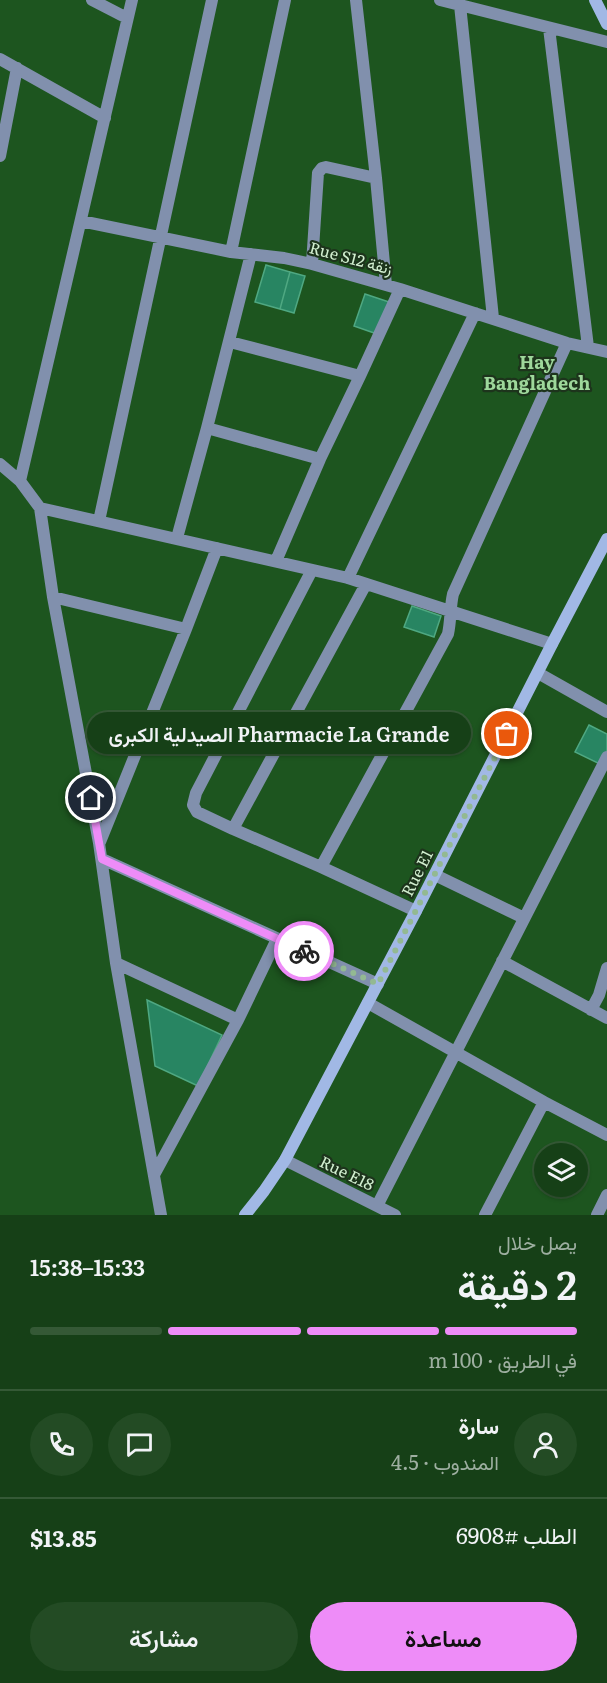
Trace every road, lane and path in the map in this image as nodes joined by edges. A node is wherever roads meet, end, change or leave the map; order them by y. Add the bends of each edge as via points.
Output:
1 (92, 0) edge
2 (132, 0) edge
3 (212, 0) edge
4 (285, 0) edge
5 (356, 0) edge
6 (440, 0) edge
7 (597, 0) edge
8 (460, 5) junction
9 (127, 18) junction
10 (607, 24) edge
11 (549, 28) junction
12 (607, 42) edge
13 (0, 59) edge
14 (17, 68) junction
15 (105, 118) junction
16 (0, 152) edge
17 (376, 178) junction
18 (81, 221) junction
19 (161, 236) junction
20 (231, 252) junction
21 (251, 254) junction
22 (312, 264) junction
23 (386, 285) junction
24 (400, 289) junction
25 (475, 313) junction
26 (493, 318) junction
27 (230, 342) junction
28 (567, 343) junction
29 (588, 347) junction
30 (607, 352) edge
31 (360, 376) junction
32 (207, 428) junction
33 (320, 459) junction
34 (0, 464) edge
35 (20, 481) junction
36 (40, 508) junction
37 (99, 521) junction
38 (177, 538) junction
39 (606, 546) edge
40 (217, 548) junction
41 (276, 561) junction
42 (312, 570) junction
43 (348, 579) junction
44 (366, 584) junction
45 (53, 597) junction
46 (452, 611) junction
47 (186, 629) junction
48 (552, 644) junction
49 (538, 673) junction
50 (607, 712) edge
51 (607, 757) edge
52 (234, 829) junction
53 (99, 843) junction
54 (102, 859) junction
55 (321, 867) junction
56 (435, 875) junction
57 (416, 911) junction
58 (524, 918) junction
59 (277, 939) junction
60 (502, 962) junction
61 (116, 963) junction
62 (607, 968) edge
63 (378, 984) junction
64 (368, 1003) junction
65 (591, 1010) junction
66 (607, 1018) edge
67 (238, 1020) junction
68 (456, 1052) junction
69 (544, 1102) junction
70 (607, 1135) edge
71 (285, 1161) junction
72 (154, 1175) junction
73 (607, 1195) edge
74 (377, 1206) junction
75 (161, 1215) edge
76 (245, 1215) edge
77 (395, 1215) edge
78 (485, 1215) edge
79 (597, 1215) edge

1 - 9 street
2 - 9 street
3 - 19 street
4 - 20 street
5 - 17 street
6 - 8 street
7 - 10 street
8 - 11 street
8 - 26 street
9 - 15 street
11 - 12 street
11 - 29 street
13 - 14 street
14 - 15 street
14 - 16 street
15 - 18 street
17 - 22 street via 326,167 318,173
17 - 23 street
18 - 19 street, Rue S12 زنقة
18 - 35 street
19 - 20 street, Rue S12 زنقة
19 - 37 street
20 - 21 street, Rue S12 زنقة
21 - 22 street, Rue S12 زنقة
21 - 27 street
22 - 23 street, Rue S12 زنقة
23 - 24 street, Rue S12 زنقة
24 - 25 street, Rue S12 زنقة
24 - 31 street
25 - 26 street, Rue S12 زنقة
25 - 43 street
26 - 28 street, Rue S12 زنقة
27 - 31 street
27 - 32 street
28 - 29 street, Rue S12 زنقة
28 - 46 street via 453,594
29 - 30 street, Rue S12 زنقة
31 - 33 street
32 - 33 street
32 - 38 street
33 - 41 street
34 - 35 street
35 - 36 street
36 - 37 street
36 - 45 street
37 - 38 street
38 - 40 street
39 - 48 street, Rue E1
40 - 41 street
40 - 47 street
41 - 42 street
42 - 43 street
42 - 52 street via 194,799 198,812
43 - 44 street
44 - 46 street
44 - 52 street
45 - 47 street
45 - 53 street
46 - 48 street
46 - 55 street via 448,634
47 - 53 street
48 - 49 street, Rue E1
49 - 50 street
49 - 56 street, Rue E1
51 - 58 street
52 - 55 street
53 - 54 street
54 - 59 street
54 - 61 street
55 - 57 street
56 - 57 street, Rue E1
56 - 58 street
57 - 63 street, Rue E1
58 - 60 street
59 - 63 street
59 - 67 street
60 - 65 street
60 - 68 street
61 - 67 street
61 - 72 street
62 - 65 street
63 - 64 street, Rue E1
64 - 68 street
64 - 71 street, Rue E1
65 - 66 street
67 - 72 street
68 - 69 street
68 - 74 street
69 - 70 street
69 - 78 street
71 - 74 street, Rue E18
71 - 76 street, Rue E1
72 - 75 street
73 - 79 street
74 - 77 street, Rue E18

